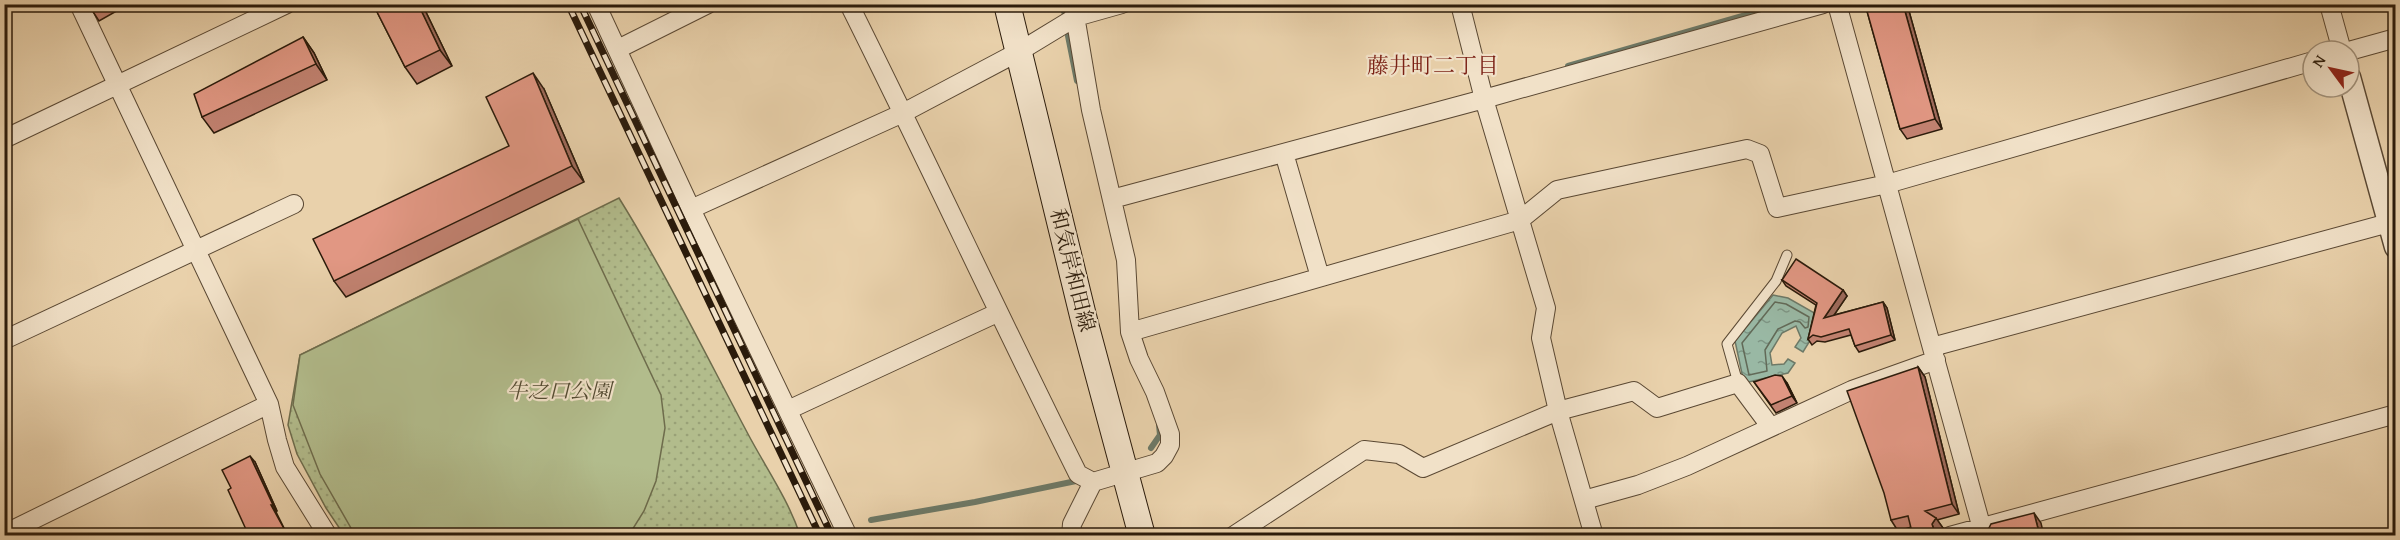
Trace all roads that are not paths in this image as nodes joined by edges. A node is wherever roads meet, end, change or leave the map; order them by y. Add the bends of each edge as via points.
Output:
1 (80, 4) edge
2 (287, 4) edge
3 (596, 4) edge
4 (708, 4) edge
5 (849, 4) edge
6 (1007, 4) edge
7 (1122, 4) edge
8 (1460, 4) edge
9 (1823, 4) edge
10 (1837, 4) edge
11 (2329, 4) edge
12 (1074, 11) edge
13 (2396, 38) edge
14 (2339, 39) edge
15 (2361, 48) edge
16 (618, 49) junction
17 (1020, 51) junction
18 (2301, 64) edge
19 (117, 86) junction
20 (1484, 99) junction
21 (2356, 99) edge
22 (903, 112) junction
23 (4, 139) edge
24 (1284, 153) junction
25 (1887, 184) junction
26 (1112, 199) junction
27 (294, 204) dead end
28 (691, 209) junction
29 (1520, 220) junction
30 (2392, 222) edge
31 (2396, 247) edge
32 (196, 250) junction
33 (1787, 255) dead end
34 (1320, 277) junction
35 (997, 313) junction
36 (1130, 332) junction
37 (4, 340) edge
38 (1934, 354) junction
39 (1738, 383) junction
40 (269, 404) junction
41 (788, 410) junction
42 (1558, 411) junction
43 (2396, 414) edge
44 (1770, 426) junction
45 (1125, 474) junction
46 (1093, 482) junction
47 (1584, 500) junction
48 (1983, 531) edge
49 (4, 534) edge
50 (328, 536) edge
51 (848, 536) edge
52 (1071, 536) edge
53 (1142, 536) edge
54 (1233, 536) edge
55 (1594, 536) edge
56 (1950, 536) edge

1 - 19 street
2 - 19 street
3 - 16 street
4 - 16 street
5 - 22 street
6 - 17 main road, 和気岸和田線
7 - 12 street
8 - 20 street
9 - 20 street
10 - 25 street
11 - 14 street
12 - 17 street
12 - 26 street
13 - 15 street
16 - 28 street
17 - 22 street
17 - 45 main road, 和気岸和田線
18 - 25 street
19 - 23 street
19 - 32 street
20 - 24 street
20 - 29 street
21 - 30 street
22 - 28 street
22 - 35 street
24 - 26 street
24 - 34 street
25 - 29 street via 1777,208 1760,154 1747,149 1557,190
25 - 38 street
26 - 36 street via 1126,260
27 - 32 street
28 - 41 street
29 - 34 street
29 - 42 street via 1546,308 1541,338
30 - 31 street
30 - 38 street
32 - 37 street
32 - 40 street
33 - 39 lane via 1776,281 1727,344
34 - 36 street
35 - 41 street
35 - 46 street via 1078,474
36 - 45 street via 1170,434 1170,444 1157,463
38 - 44 street
38 - 48 street
39 - 42 street via 1657,408 1635,391
39 - 44 street
40 - 49 street
40 - 50 street via 285,467
41 - 51 street
42 - 47 street
42 - 54 street via 1423,468 1399,454 1364,450
43 - 48 street
44 - 47 street via 1687,466
45 - 46 street
45 - 53 main road, 和気岸和田線
46 - 52 street via 1072,524
47 - 55 street
48 - 56 street

